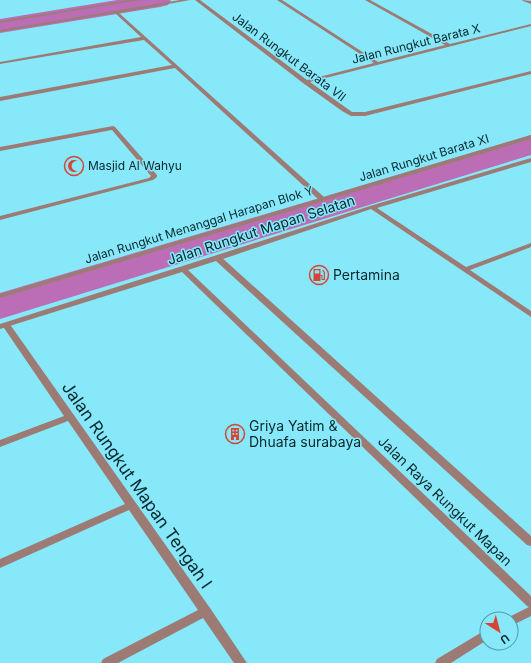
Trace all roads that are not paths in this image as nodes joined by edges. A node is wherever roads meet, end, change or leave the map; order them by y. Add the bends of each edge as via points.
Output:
1 (138, 0) edge
2 (188, 0) edge
3 (197, 0) edge
4 (279, 0) edge
5 (367, 0) edge
6 (524, 0) edge
7 (118, 1) edge
8 (531, 3) edge
9 (116, 12) junction
10 (0, 22) edge
11 (531, 25) edge
12 (0, 31) edge
13 (145, 38) junction
14 (450, 46) junction
15 (0, 63) edge
16 (378, 64) junction
17 (176, 66) junction
18 (531, 72) edge
19 (306, 82) junction
20 (0, 99) edge
21 (531, 137) edge
22 (0, 149) edge
23 (531, 160) edge
24 (322, 199) junction
25 (372, 207) junction
26 (0, 218) edge
27 (531, 244) edge
28 (217, 258) junction
29 (183, 269) junction
30 (465, 270) junction
31 (0, 296) edge
32 (531, 315) edge
33 (3, 326) edge
34 (70, 417) junction
35 (0, 444) edge
36 (131, 505) junction
37 (531, 542) edge
38 (0, 564) edge
39 (531, 603) edge
40 (206, 611) junction
41 (531, 611) edge
42 (519, 617) edge
43 (479, 639) edge
44 (107, 663) edge
45 (241, 663) edge
46 (441, 663) edge

1 - 7 street
2 - 9 street
3 - 19 street, Jalan Rungkut Barata VII
4 - 16 street
5 - 14 street
6 - 8 street
7 - 10 street
9 - 12 street
9 - 13 street, Jalan Rungkut Menanggal Harapan Blok Y
11 - 14 street, Jalan Rungkut Barata X
13 - 15 street
13 - 17 street, Jalan Rungkut Menanggal Harapan Blok Y
14 - 16 street, Jalan Rungkut Barata X
16 - 19 street, Jalan Rungkut Barata X
17 - 20 street
17 - 24 street, Jalan Rungkut Menanggal Harapan Blok Y
18 - 19 street, Jalan Rungkut Barata VII via 365,114 352,114 344,110
21 - 24 street, Jalan Rungkut Barata XI
22 - 26 street via 113,128 155,176
23 - 25 street, Jalan Rungkut Mapan Selatan
24 - 31 street, Jalan Rungkut Menanggal Harapan Blok Y
25 - 28 street, Jalan Rungkut Mapan Selatan
25 - 30 street
27 - 30 street
28 - 29 street, Jalan Rungkut Mapan Selatan
28 - 37 street, Jalan Raya Rungkut Mapan
29 - 33 street, Jalan Rungkut Mapan Selatan
29 - 39 street, Jalan Raya Rungkut Mapan
30 - 32 street
33 - 34 street, Jalan Rungkut Mapan Tengah I
34 - 35 street
34 - 36 street, Jalan Rungkut Mapan Tengah I
36 - 38 street
36 - 40 street, Jalan Rungkut Mapan Tengah I
40 - 44 street
40 - 45 street, Jalan Rungkut Mapan Tengah I
41 - 42 street
43 - 46 street

